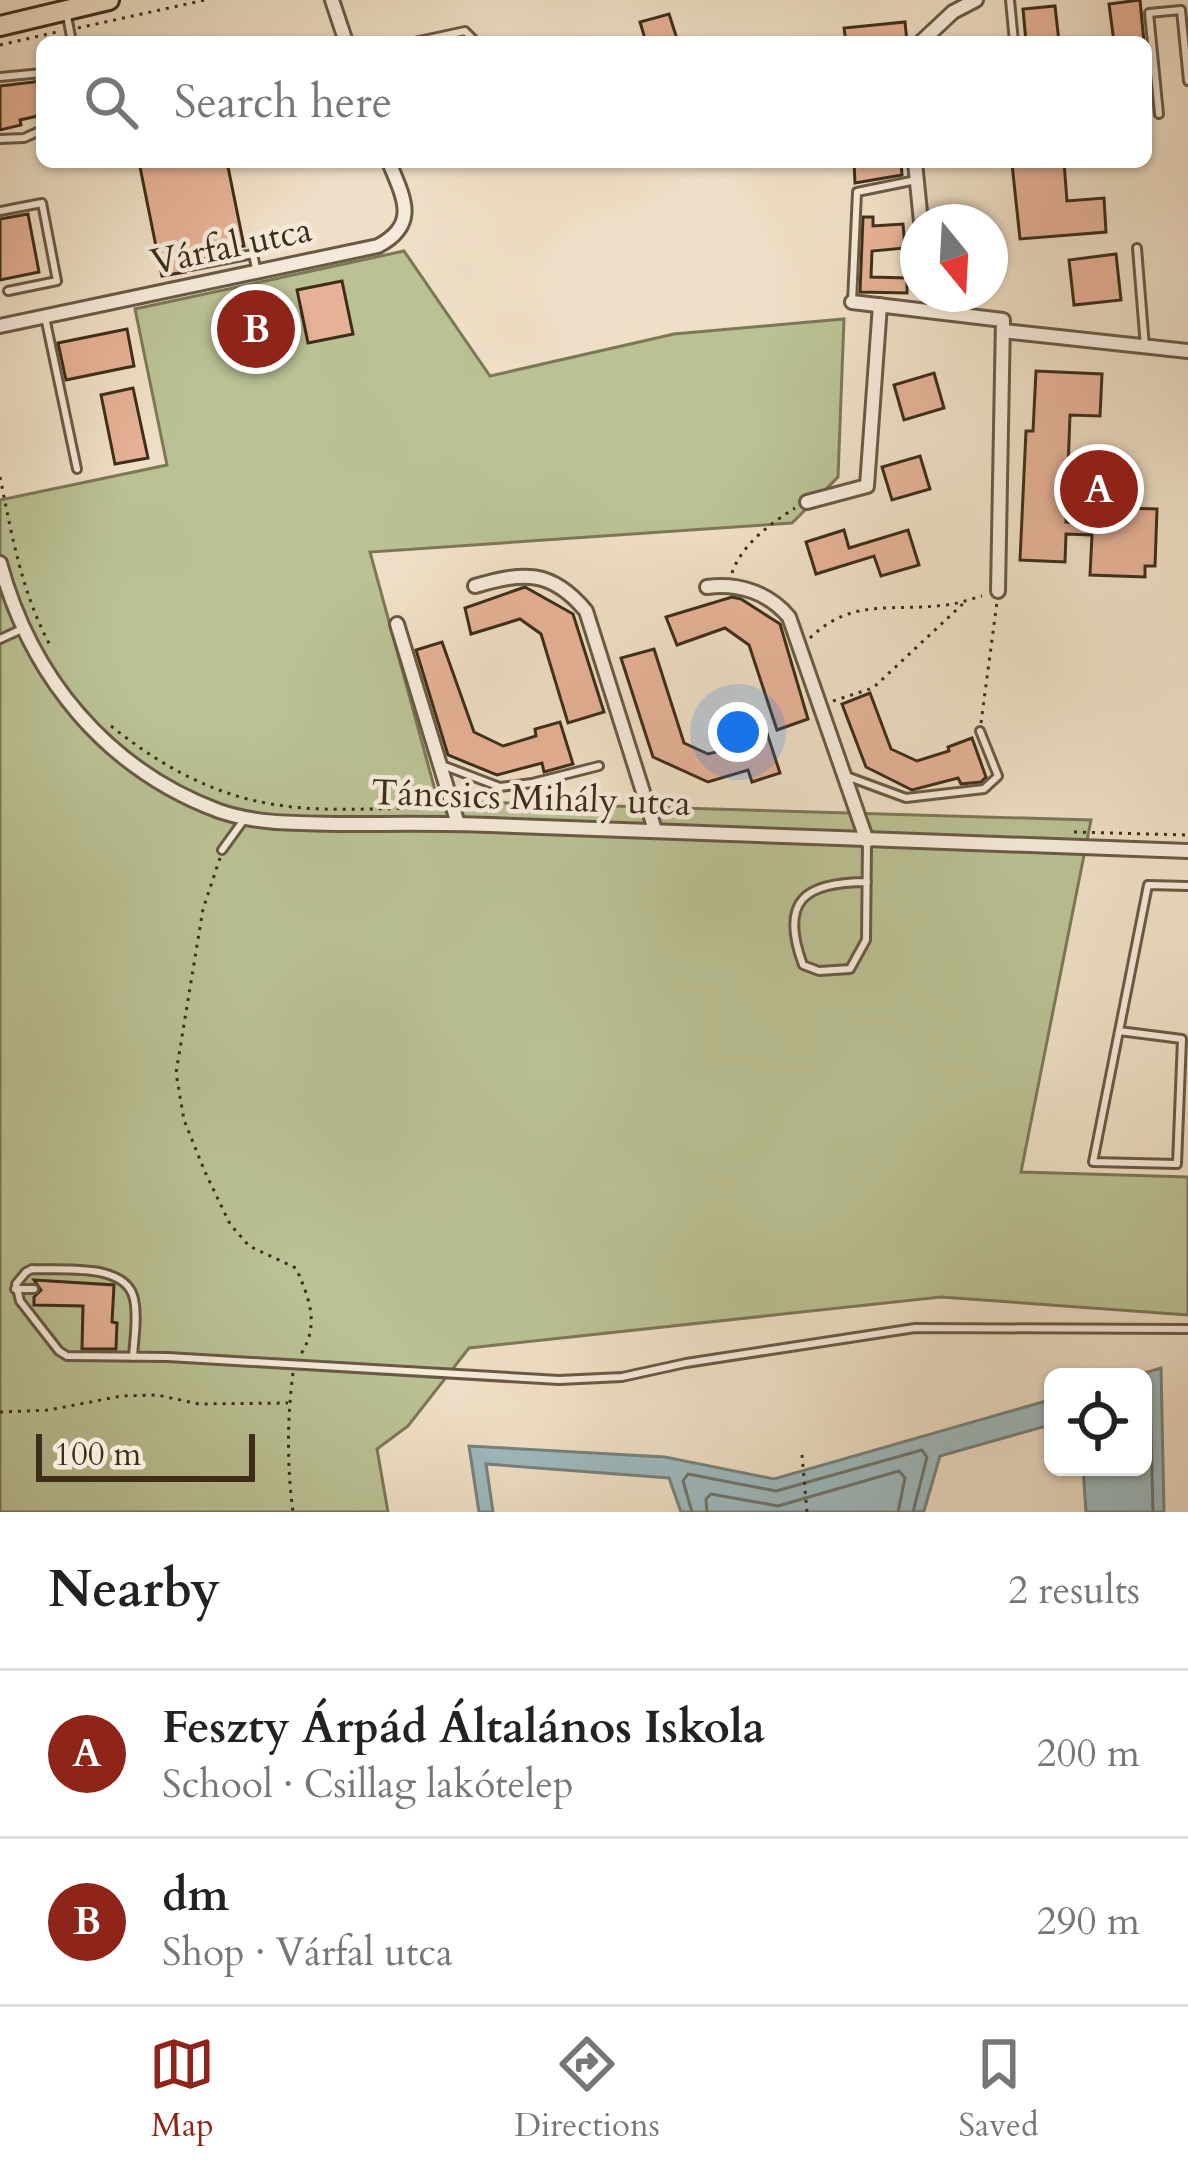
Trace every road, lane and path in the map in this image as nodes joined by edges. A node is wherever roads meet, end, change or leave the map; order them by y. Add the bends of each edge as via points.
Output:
1 (109, 0) edge
2 (205, 0) edge
3 (332, 0) edge
4 (976, 0) edge
5 (1010, 0) edge
6 (1167, 0) edge
7 (1168, 11) junction
8 (68, 20) junction
9 (0, 26) edge
10 (71, 36) edge
11 (344, 36) edge
12 (442, 36) edge
13 (470, 36) edge
14 (928, 36) edge
15 (1013, 36) edge
16 (1151, 36) edge
17 (1152, 43) edge
18 (0, 45) edge
19 (36, 74) edge
20 (0, 77) edge
21 (1188, 81) edge
22 (1159, 114) dead end
23 (36, 133) edge
24 (0, 139) edge
25 (391, 168) edge
26 (916, 168) edge
27 (917, 180) junction
28 (919, 204) edge
29 (0, 211) edge
30 (1137, 248) dead end
31 (190, 266) dead end
32 (256, 272) junction
33 (8, 290) dead end
34 (852, 302) joint
35 (880, 305) junction
36 (900, 308) edge
37 (936, 312) edge
38 (44, 317) junction
39 (0, 326) edge
40 (1003, 332) junction
41 (1145, 347) junction
42 (1188, 352) edge
43 (77, 469) dead end
44 (0, 477) edge
45 (807, 502) joint
46 (0, 563) edge
47 (728, 584) junction
48 (475, 586) dead end
49 (707, 587) dead end
50 (998, 591) junction
51 (969, 599) junction
52 (398, 624) dead end
53 (22, 629) junction
54 (0, 639) edge
55 (800, 648) junction
56 (55, 655) dead end
57 (820, 705) junction
58 (110, 725) dead end
59 (980, 731) joint
60 (440, 764) junction
61 (599, 766) dead end
62 (845, 775) junction
63 (456, 817) junction
64 (245, 818) junction
65 (655, 830) junction
66 (867, 841) junction
67 (223, 850) joint
68 (1188, 851) edge
69 (867, 882) junction
70 (1188, 886) edge
71 (1119, 1031) junction
72 (16, 1289) junction
73 (34, 1289) dead end
74 (1188, 1329) edge
75 (133, 1357) junction
76 (294, 1364) junction
77 (290, 1403) junction
78 (0, 1412) edge
79 (802, 1455) dead end
80 (293, 1512) edge
81 (807, 1512) edge

1 - 8 main road
2 - 8 path
3 - 11 street
4 - 14 street
5 - 15 lane
6 - 7 lane
7 - 16 lane via 1149,13
7 - 21 lane via 1181,10
8 - 9 main road
8 - 10 lane
8 - 18 path
12 - 13 lane
17 - 22 lane
19 - 20 lane
23 - 24 lane
25 - 32 street, Várfal utca via 405,213 392,238
26 - 27 street
27 - 28 street
27 - 34 lane via 857,191
29 - 33 lane via 41,202 57,281
30 - 41 lane
31 - 32 lane via 253,254
32 - 38 street, Várfal utca
34 - 35 street
35 - 36 street
35 - 45 street via 867,486
37 - 40 street via 1003,320
38 - 39 street, Várfal utca
38 - 43 lane
40 - 41 street
40 - 50 street
41 - 42 street
44 - 56 path via 20,572
45 - 47 path via 748,544
46 - 53 street, Táncsics Mihály utca
47 - 49 street
47 - 55 street via 780,607
48 - 65 street via 533,576 562,587 586,610
50 - 51 path
50 - 59 path
51 - 55 path via 846,613
51 - 57 path via 873,688
52 - 60 street
53 - 54 lane
53 - 64 street, Táncsics Mihály utca via 64,700 106,744 172,789
55 - 57 street
57 - 62 street
58 - 63 path via 160,762 245,799
59 - 62 lane via 998,776 984,789 906,798
60 - 61 lane via 500,787
60 - 63 street
62 - 66 street
63 - 64 street, Táncsics Mihály utca
63 - 65 street, Táncsics Mihály utca
64 - 67 lane
65 - 66 street, Táncsics Mihály utca
66 - 68 street, Táncsics Mihály utca
66 - 69 lane
67 - 76 path via 203,909 176,1073 184,1120 230,1224 249,1246 296,1268 311,1303 309,1341
69 - 69 lane via 866,940 850,969 802,964 794,924 803,896 833,882
70 - 71 lane via 1148,885
71 - 71 lane via 1093,1162 1177,1164 1182,1040
72 - 73 lane
72 - 75 lane via 67,1356
72 - 75 lane via 32,1269 110,1273 125,1281 134,1296
74 - 76 lane via 915,1328 622,1377 560,1380
75 - 76 lane
76 - 77 path
77 - 78 path via 121,1396
77 - 80 path
79 - 81 path

